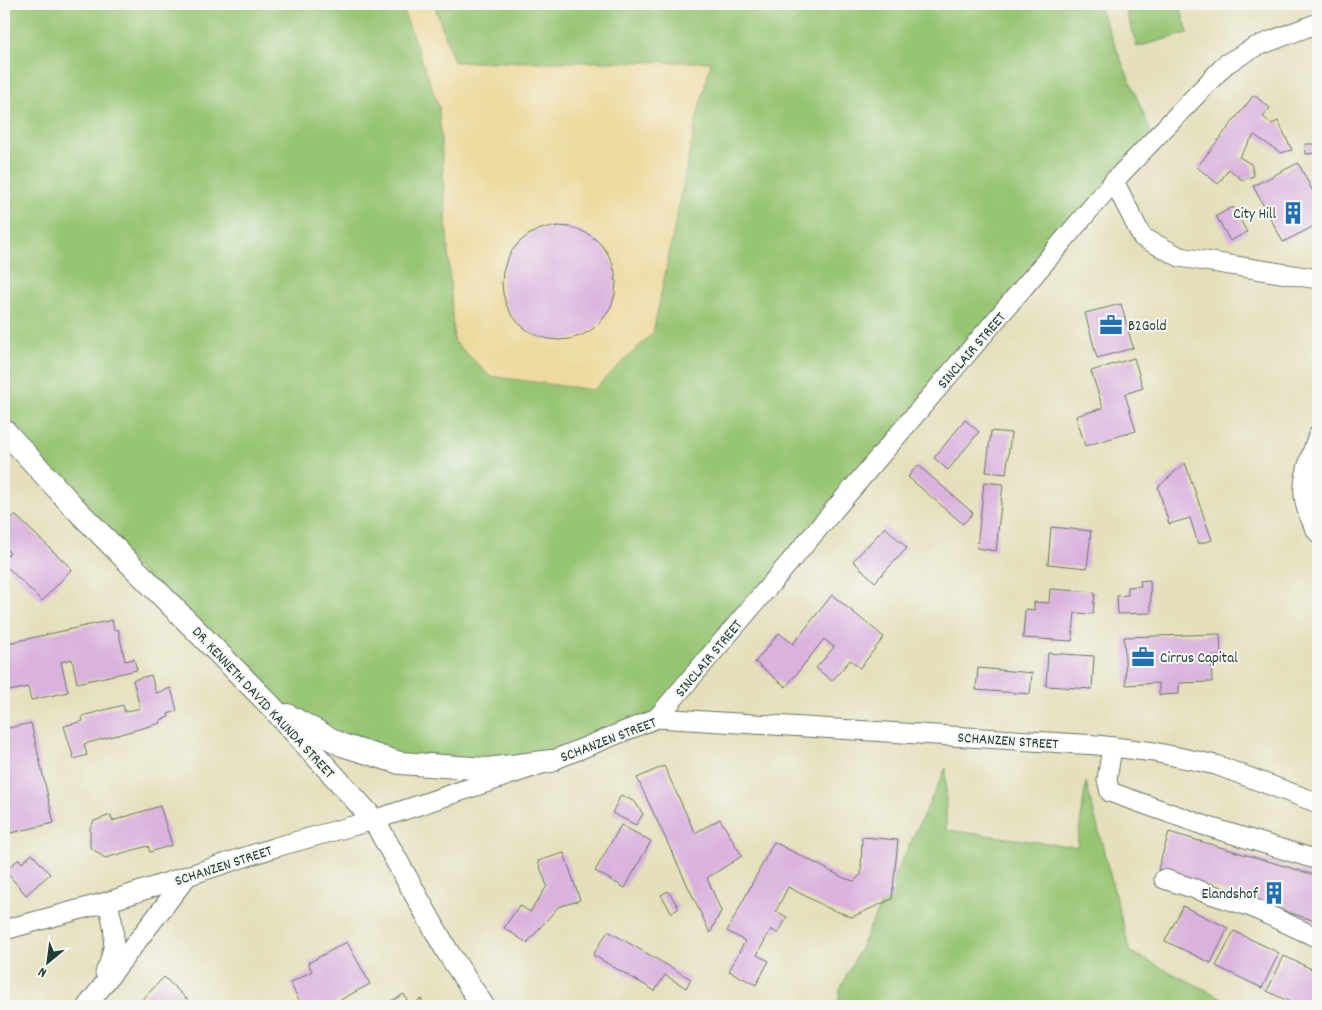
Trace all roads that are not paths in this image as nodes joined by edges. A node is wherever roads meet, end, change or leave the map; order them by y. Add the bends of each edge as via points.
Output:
1 (1318, 23) edge
2 (1114, 181) junction
3 (1318, 279) edge
4 (4, 430) edge
5 (1318, 435) edge
6 (1318, 533) edge
7 (271, 706) junction
8 (656, 718) junction
9 (1112, 747) junction
10 (551, 761) junction
11 (1318, 803) edge
12 (374, 820) junction
13 (1318, 860) edge
14 (186, 878) junction
15 (1164, 879) dead end
16 (107, 902) junction
17 (4, 930) edge
18 (1318, 938) edge
19 (92, 999) edge
20 (483, 1006) edge

1 - 2 street, SINCLAIR STREET via 1255,47 1226,64
2 - 3 street via 1142,237 1180,257
2 - 8 street, SINCLAIR STREET
4 - 7 street, DR. KENNETH DAVID KAUNDA STREET via 72,505
5 - 6 street via 1304,478 1303,499
7 - 10 street via 342,745 400,763 487,769
7 - 12 street, DR. KENNETH DAVID KAUNDA STREET
8 - 9 street, SCHANZEN STREET
8 - 10 street, SCHANZEN STREET
9 - 11 street, SCHANZEN STREET via 1216,765
9 - 13 street via 1107,780 1110,792
10 - 12 street, SCHANZEN STREET
12 - 14 street, SCHANZEN STREET via 276,847
12 - 20 street, DR. KENNETH DAVID KAUNDA STREET via 447,950
14 - 16 street, SCHANZEN STREET
14 - 19 street
15 - 18 street via 1251,906
16 - 17 street, SCHANZEN STREET
16 - 19 street via 114,924 115,944

